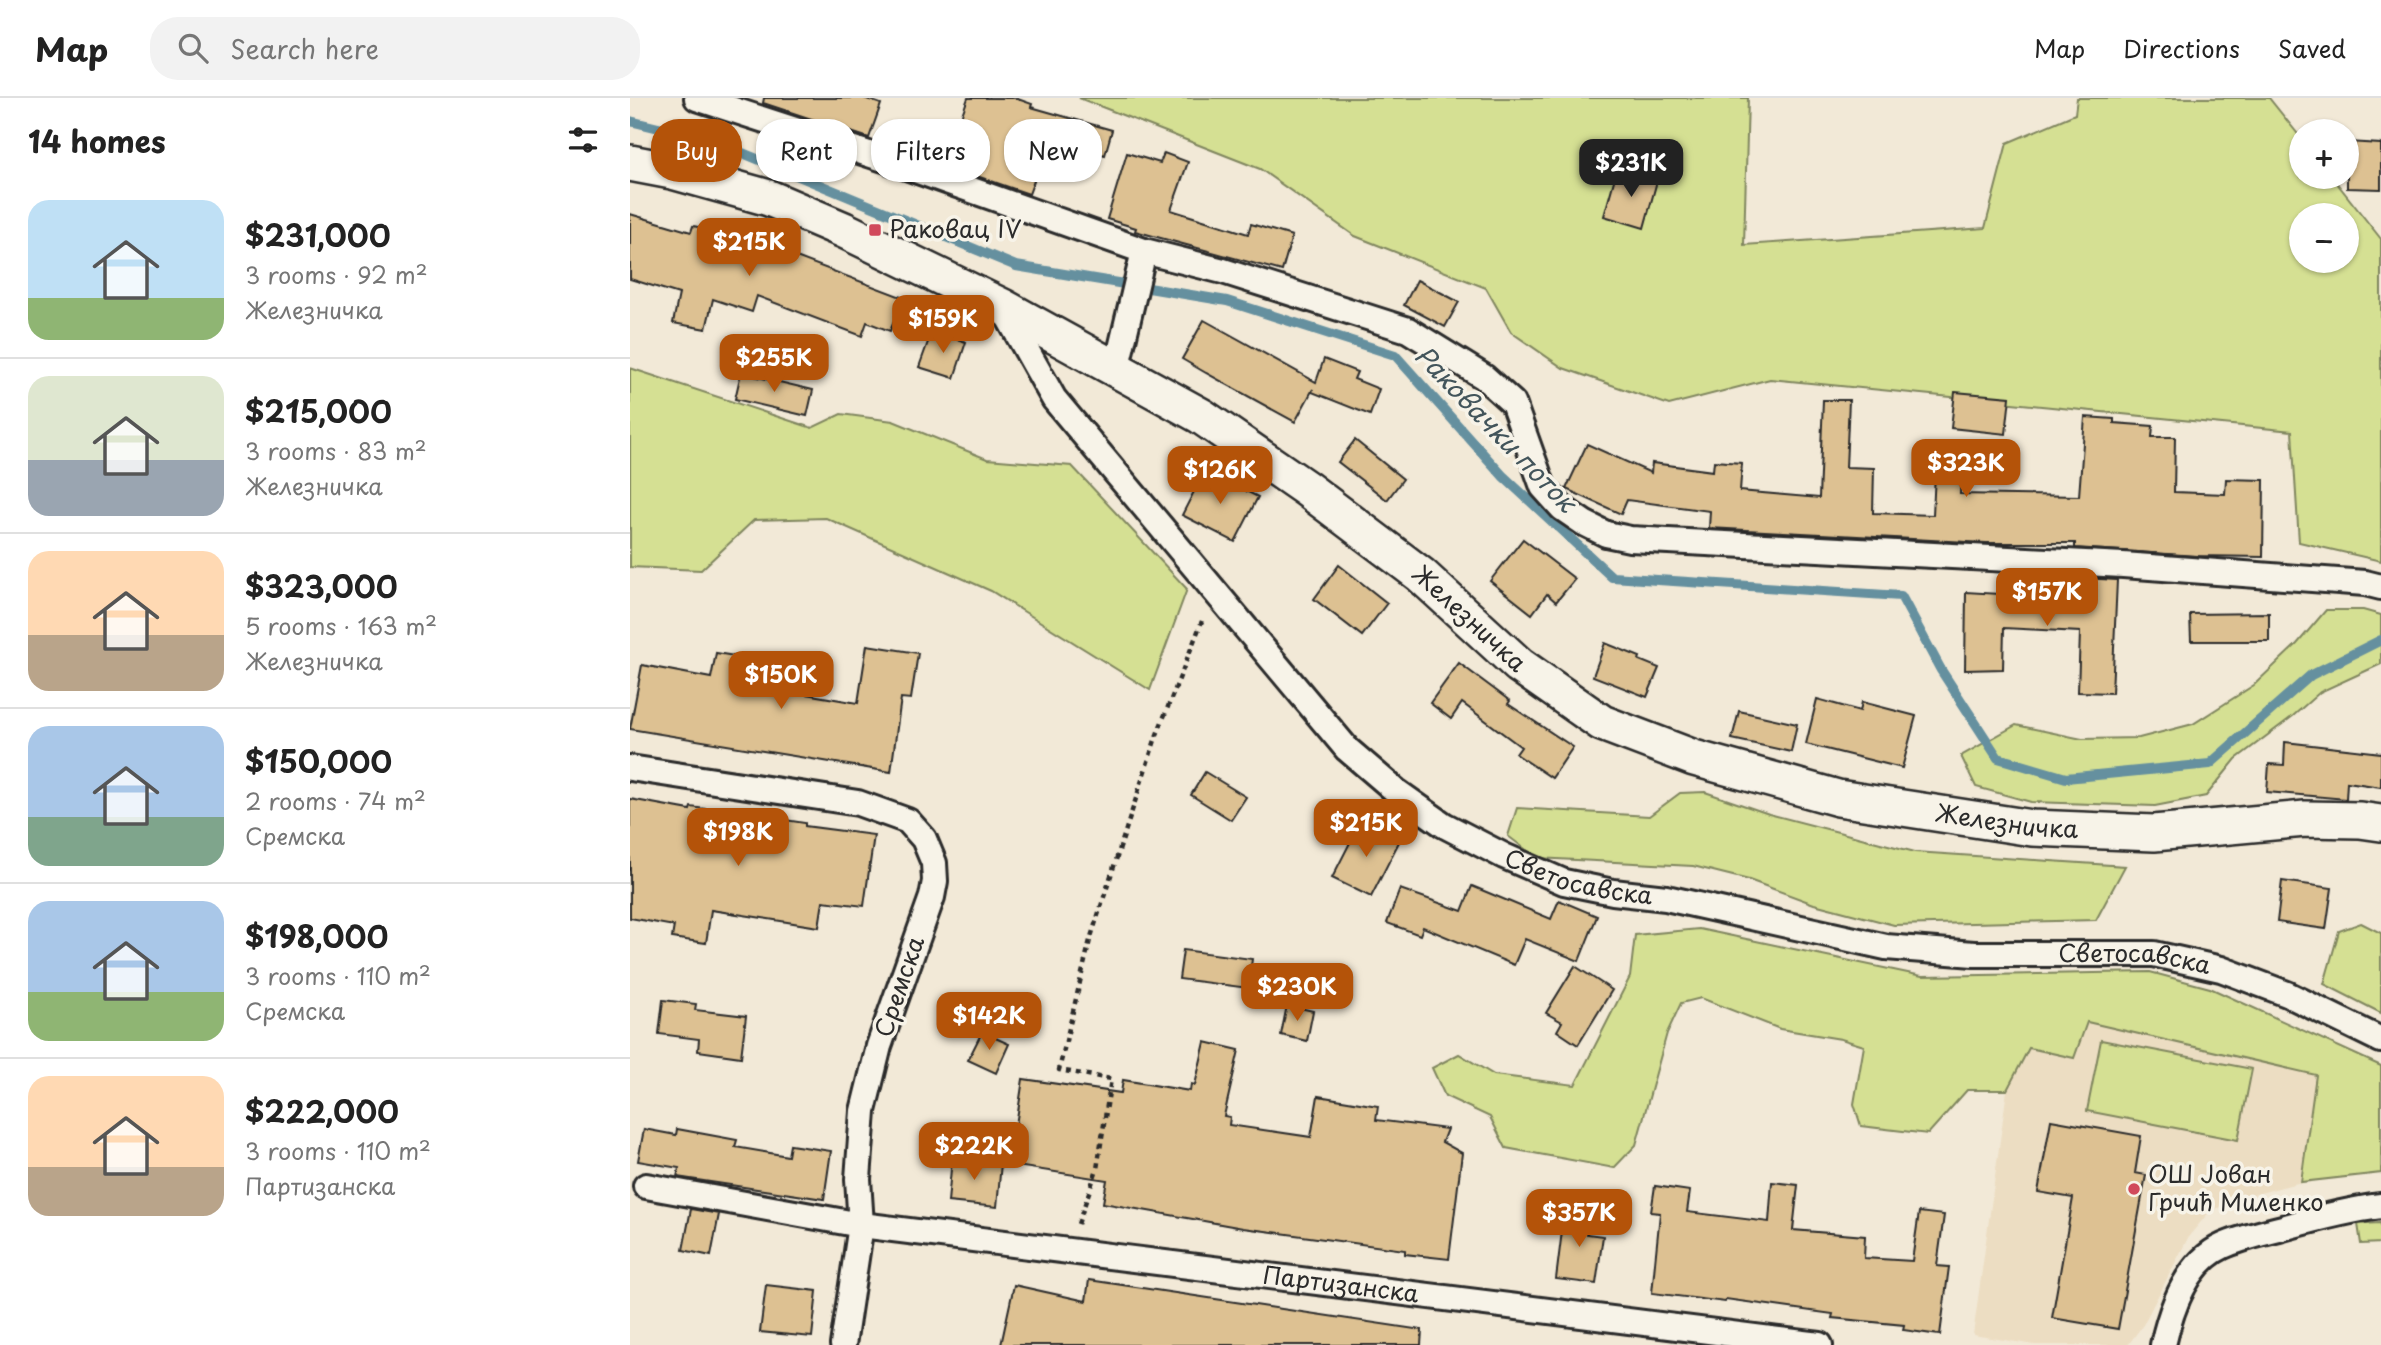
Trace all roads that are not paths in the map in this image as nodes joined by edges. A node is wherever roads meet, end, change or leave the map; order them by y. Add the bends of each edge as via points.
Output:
1 (697, 98) edge
2 (630, 163) edge
3 (1144, 251) junction
4 (1003, 307) junction
5 (1116, 370) junction
6 (2381, 587) edge
7 (630, 768) edge
8 (2381, 823) edge
9 (2381, 1040) edge
10 (646, 1186) dead end
11 (2381, 1206) edge
12 (861, 1225) junction
13 (843, 1345) edge
14 (1820, 1345) edge
15 (2164, 1345) edge

1 - 3 street
2 - 4 street, Железничка via 769,198
3 - 5 street
3 - 6 street via 1408,330 1473,370 1513,403 1544,487 1562,508 1606,534 1644,540 2136,566
4 - 5 street, Железничка
4 - 9 street, Светосавска via 1054,399 1347,749 1444,825 1564,882 1666,898 1886,947 1974,954 2154,954 2221,969
5 - 8 street, Железничка via 1201,416 1307,489 1421,575 1519,665 1602,723 1694,758 1838,798 2032,828 2154,833 2305,819
7 - 12 street, Сремска via 858,803 908,821 924,839 934,863 935,881 879,1046 863,1111 858,1178
10 - 12 street
11 - 15 street via 2343,1211 2221,1247 2202,1261 2178,1296
12 - 13 street, Сремска
12 - 14 street, Партизанска

